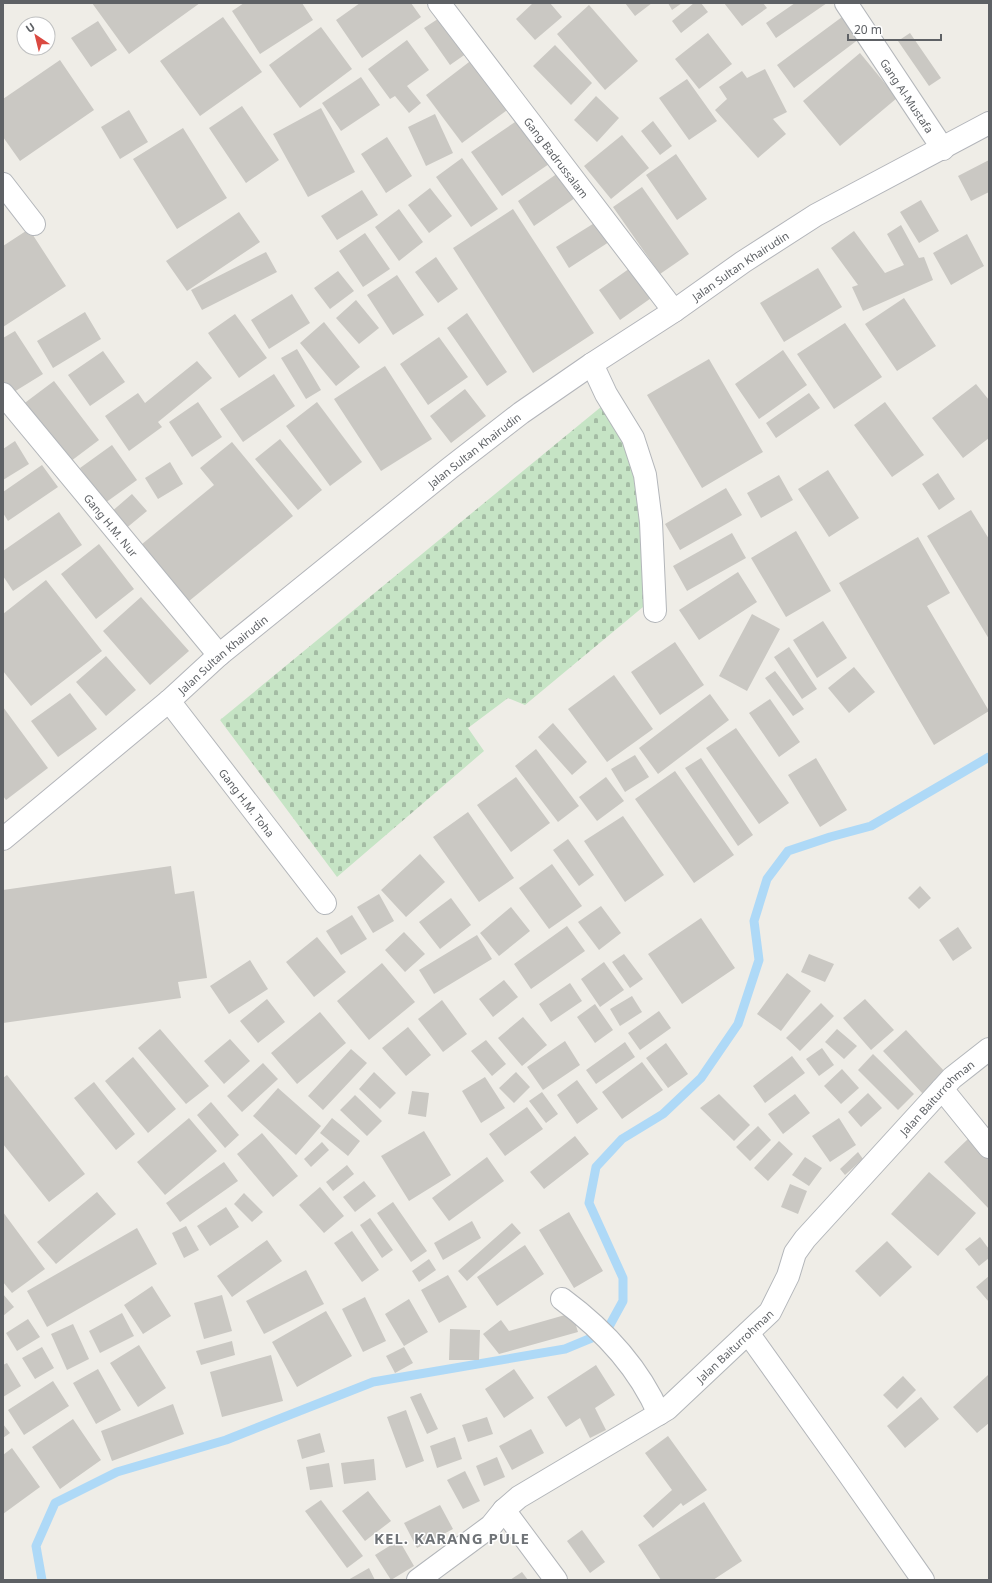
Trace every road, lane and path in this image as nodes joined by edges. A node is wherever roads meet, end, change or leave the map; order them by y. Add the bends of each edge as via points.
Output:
1 (439, 3) edge
2 (846, 3) edge
3 (989, 123) edge
4 (943, 149) junction
5 (3, 184) edge
6 (34, 224) dead end
7 (674, 310) junction
8 (592, 364) junction
9 (3, 394) edge
10 (655, 612) dead end
11 (219, 655) junction
12 (169, 702) junction
13 (3, 839) edge
14 (325, 903) dead end
15 (989, 1049) edge
16 (942, 1089) junction
17 (989, 1147) edge
18 (562, 1299) dead end
19 (748, 1333) junction
20 (659, 1414) junction
21 (504, 1510) junction
22 (418, 1580) edge
23 (556, 1580) edge
24 (923, 1580) edge

1 - 7 street, Gang Badrussalam
2 - 4 street, Gang Al-Mustafa
3 - 4 street, Jalan Sultan Khairudin
4 - 7 street, Jalan Sultan Khairudin via 816,215
5 - 6 street
7 - 8 street, Jalan Sultan Khairudin
8 - 10 street via 606,394 633,438 646,475
8 - 11 street, Jalan Sultan Khairudin via 521,413
9 - 11 street, Gang H.M. Nur
11 - 12 street, Jalan Sultan Khairudin
12 - 13 street, Jalan Sultan Khairudin
12 - 14 street, Gang H.M. Toha
15 - 16 street, Jalan Baiturrohman
16 - 17 street
16 - 19 street, Jalan Baiturrohman via 805,1239 795,1253 788,1276 770,1312
18 - 20 street via 594,1324 632,1366 649,1392
19 - 20 street, Jalan Baiturrohman
19 - 24 street
20 - 21 street, Jalan Baiturrohman via 519,1497
21 - 22 street, Jalan Baiturrohman via 492,1526
21 - 23 street

